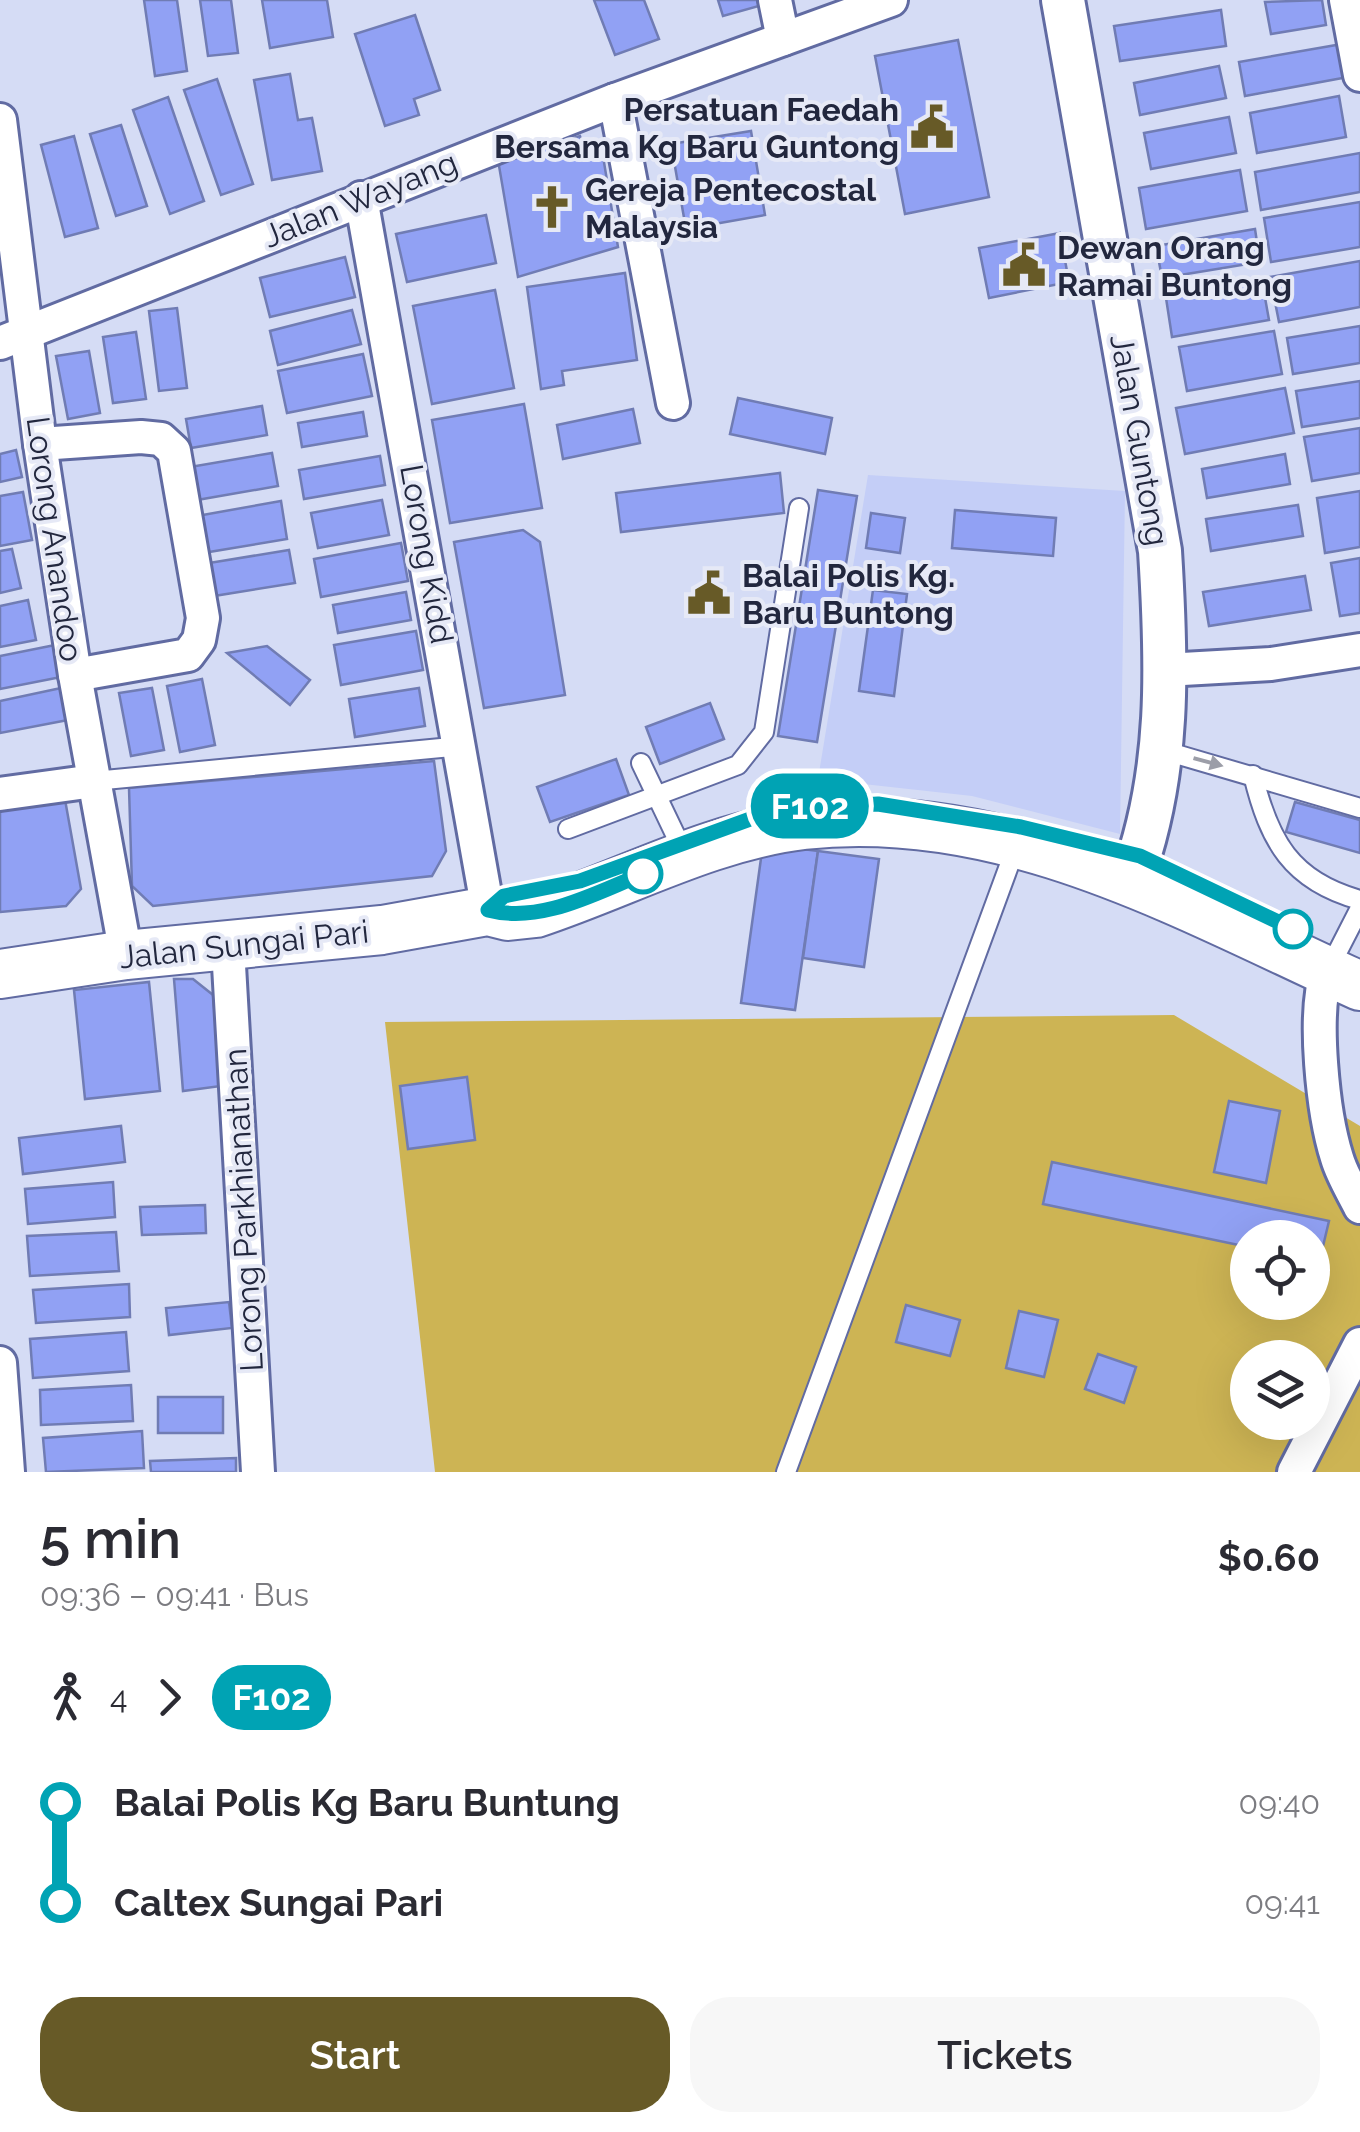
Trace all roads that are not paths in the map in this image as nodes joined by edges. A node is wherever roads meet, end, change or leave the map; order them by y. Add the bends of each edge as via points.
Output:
1 (775, 0) edge
2 (890, 0) edge
3 (1063, 0) edge
4 (1346, 0) edge
5 (782, 40) junction
6 (1360, 75) edge
7 (615, 100) junction
8 (0, 120) edge
9 (361, 198) junction
10 (14, 338) edge
11 (673, 403) dead end
12 (40, 444) junction
13 (799, 508) dead end
14 (1360, 650) edge
15 (1165, 670) junction
16 (75, 675) junction
17 (462, 746) junction
18 (1162, 750) junction
19 (642, 763) dead end
20 (1253, 775) junction
21 (94, 781) junction
22 (0, 794) edge
23 (659, 795) junction
24 (1360, 808) edge
25 (568, 829) dead end
26 (1019, 834) junction
27 (682, 848) junction
28 (1135, 868) junction
29 (1360, 904) edge
30 (488, 910) junction
31 (228, 948) junction
32 (126, 955) junction
33 (1346, 968) edge
34 (0, 974) edge
35 (1360, 1208) edge
36 (1360, 1344) edge
37 (0, 1363) edge
38 (8, 1472) edge
39 (258, 1472) edge
40 (786, 1472) edge
41 (1294, 1472) edge

1 - 5 street
2 - 5 street, Jalan Wayang
3 - 15 street, Jalan Guntong via 1160,552
4 - 6 street
5 - 7 street, Jalan Wayang
7 - 9 street, Jalan Wayang
7 - 11 street
8 - 10 street, Lorong Anandoo
9 - 10 street, Jalan Wayang
9 - 17 street, Lorong Kidd
10 - 12 street, Lorong Anandoo
12 - 16 street, Lorong Anandoo
12 - 16 street via 161,439 174,452 204,618 188,654
13 - 23 lane via 764,732 738,765
14 - 15 street
15 - 18 street, Jalan Guntong
16 - 21 street, Lorong Anandoo
17 - 21 lane
17 - 30 street, Lorong Kidd
18 -> 20 lane
18 - 28 street, Jalan Guntong
19 - 23 lane
20 - 24 lane
20 - 29 lane via 1273,841 1294,866
21 - 22 street
21 - 32 street, Lorong Anandoo
23 - 25 lane
23 - 27 lane
26 - 27 main road, Jalan Sungai Pari via 802,826
26 - 28 main road, Jalan Sungai Pari
26 - 40 lane
27 - 30 main road, Jalan Sungai Pari via 580,881 504,896
28 - 33 main road, Jalan Sungai Pari
29 - 33 lane
30 - 31 main road, Jalan Sungai Pari
31 - 32 main road, Jalan Sungai Pari
31 - 39 street, Lorong Parkhianathan
32 - 34 main road, Jalan Sungai Pari
33 - 35 street via 1322,1009 1326,1106 1337,1159
36 - 41 street
37 - 38 street

